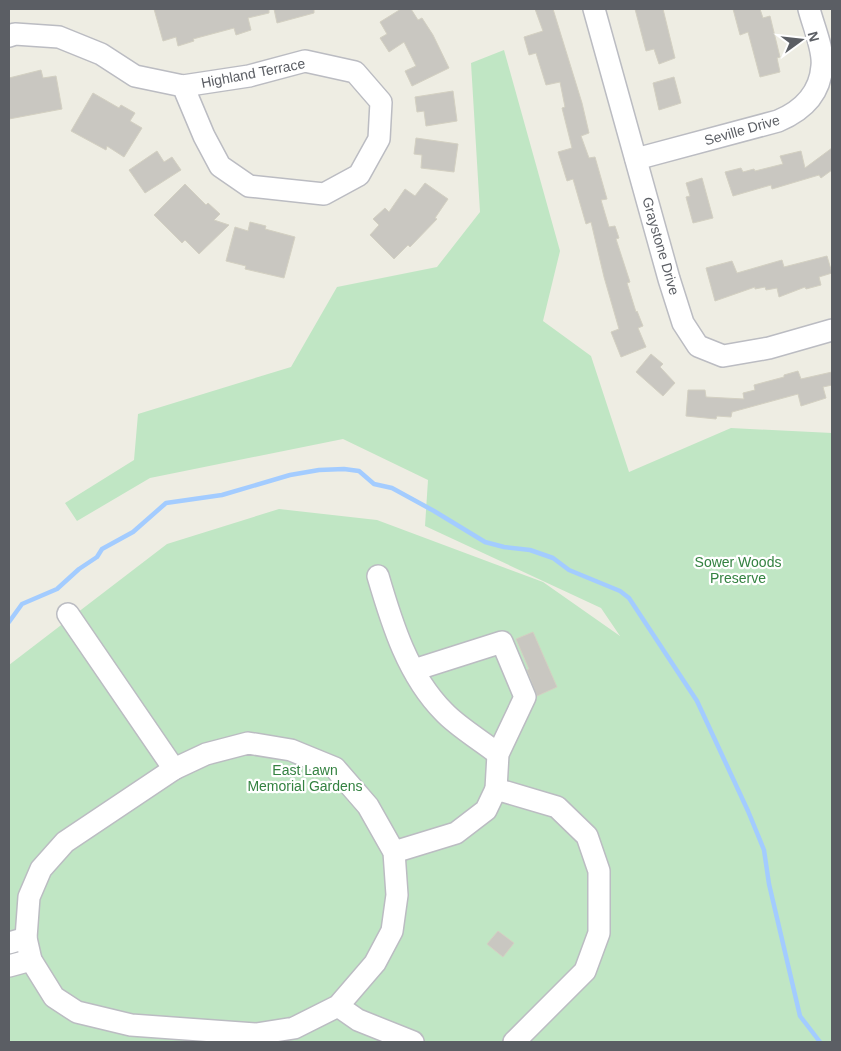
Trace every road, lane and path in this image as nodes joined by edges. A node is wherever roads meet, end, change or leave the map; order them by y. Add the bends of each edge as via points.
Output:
1 (594, 9) edge
2 (809, 9) edge
3 (9, 36) edge
4 (183, 86) junction
5 (636, 159) junction
6 (832, 330) edge
7 (378, 576) dead end
8 (68, 614) dead end
9 (414, 670) junction
10 (498, 754) junction
11 (174, 769) junction
12 (496, 789) junction
13 (394, 852) junction
14 (17, 940) edge
15 (31, 960) junction
16 (9, 966) edge
17 (338, 1006) junction
18 (132, 1033) edge
19 (413, 1042) edge
20 (514, 1042) edge

1 - 5 street, Graystone Drive
2 - 5 street, Seville Drive via 823,65 814,95 794,115
3 - 4 street, Highland Terrace via 59,36 101,54 135,76
4 - 4 street, Highland Terrace via 249,76 305,61 355,72 381,102 379,139 358,175 324,194 249,186 220,166
5 - 6 street, Graystone Drive via 683,323 698,346 723,356 769,348
7 - 9 street via 394,628
8 - 11 street
9 - 10 street via 422,686 444,713
9 - 10 street via 502,642 525,697
10 - 12 street
11 - 13 street via 206,754 248,743 291,750 335,768 368,806
11 - 14 street via 65,842 41,869
12 - 13 street via 486,810 456,833
12 - 20 street via 557,806 587,836 599,871 598,933 585,971
13 - 17 street via 397,895 392,931 375,963
14 - 15 street
15 - 16 street
15 - 18 street via 54,997 77,1012
17 - 18 street via 294,1028 256,1034
17 - 19 street via 358,1020

